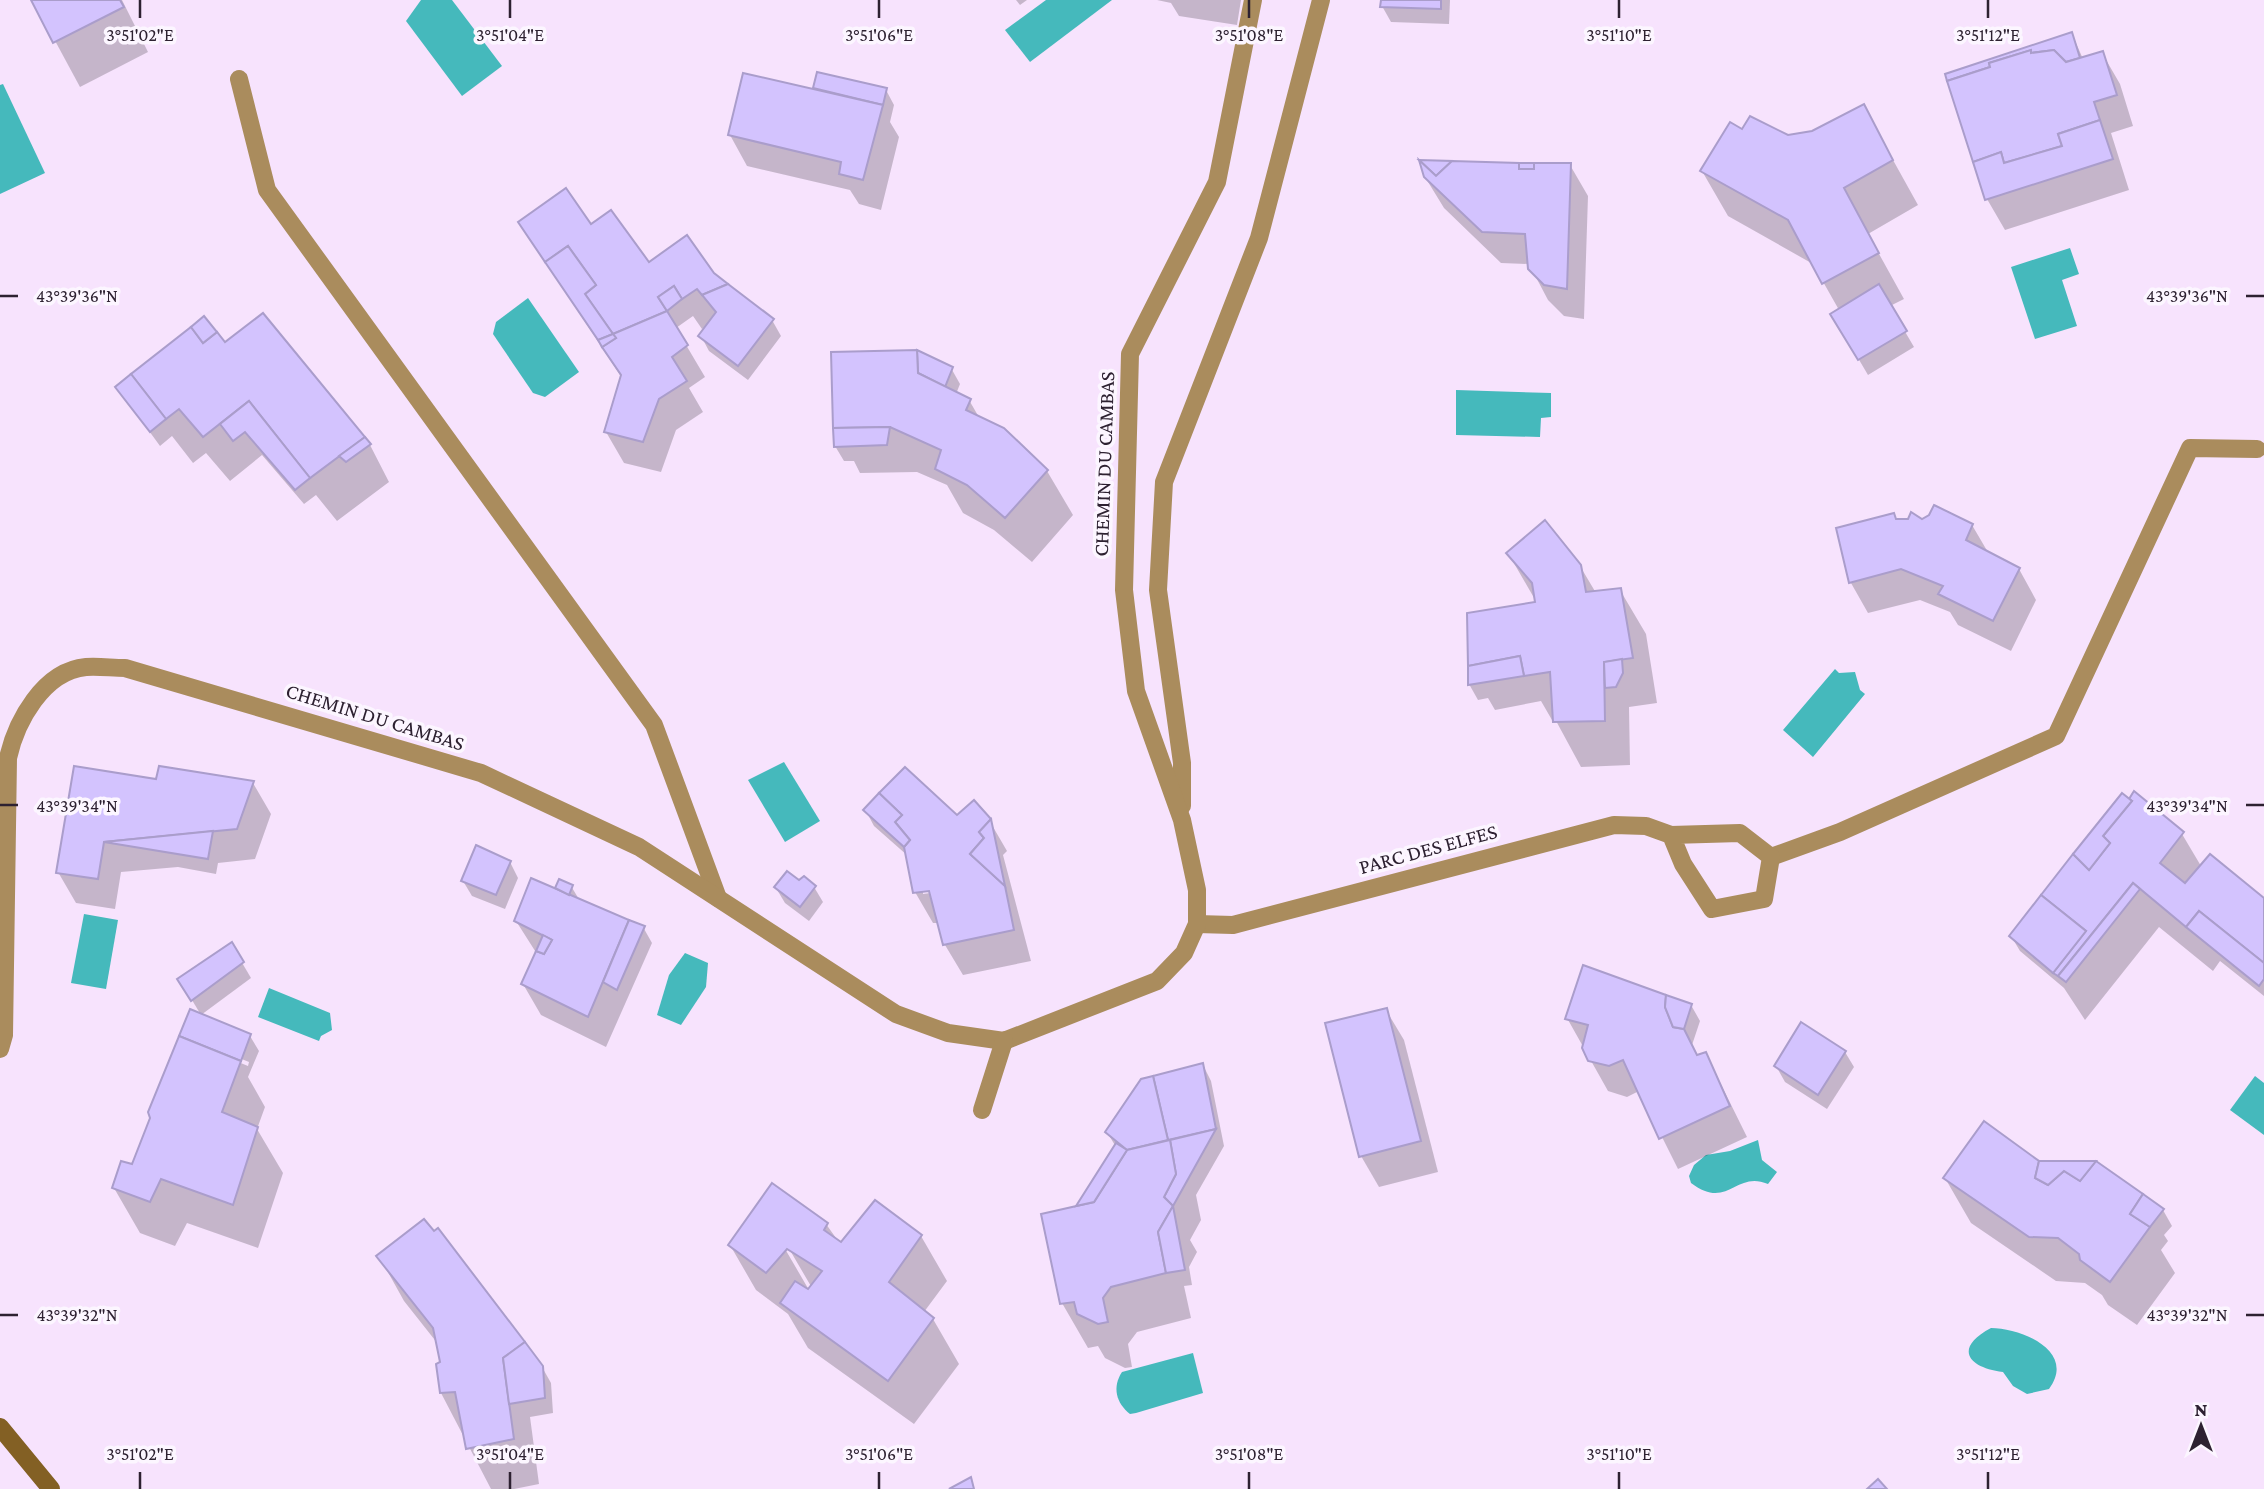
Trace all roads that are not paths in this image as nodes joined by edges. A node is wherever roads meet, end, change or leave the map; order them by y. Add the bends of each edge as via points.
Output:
1 (1253, 0) edge
2 (1321, 0) edge
3 (239, 79) dead end
4 (2257, 449) dead end
5 (4, 752) edge
6 (1182, 820) junction
7 (1671, 835) junction
8 (1771, 857) junction
9 (718, 898) junction
10 (1198, 924) junction
11 (1004, 1041) junction
12 (0, 1049) edge
13 (982, 1110) dead end
14 (0, 1427) edge
15 (51, 1489) edge

1 - 6 street, CHEMIN DU CAMBAS via 1217,182 1130,354 1124,590 1136,691
2 - 6 street, CHEMIN DU CAMBAS via 1259,238 1164,482 1158,590 1181,763
3 - 9 street via 267,190 654,725
4 - 8 street via 2190,447 2056,736 1840,832
5 - 9 street, CHEMIN DU CAMBAS via 48,685 84,667 125,668 481,773 639,847
5 - 12 street, CHEMIN DU CAMBAS via 4,1035
6 - 10 street, CHEMIN DU CAMBAS via 1198,890
7 - 8 street, PARC DES ELFES via 1740,833
7 - 8 street via 1683,864 1713,909 1764,899
7 - 10 street, PARC DES ELFES via 1646,826 1614,825 1233,925
9 - 11 street, CHEMIN DU CAMBAS via 896,1014 948,1033
10 - 11 street, CHEMIN DU CAMBAS via 1184,953 1157,981
11 - 13 street
14 - 15 street

